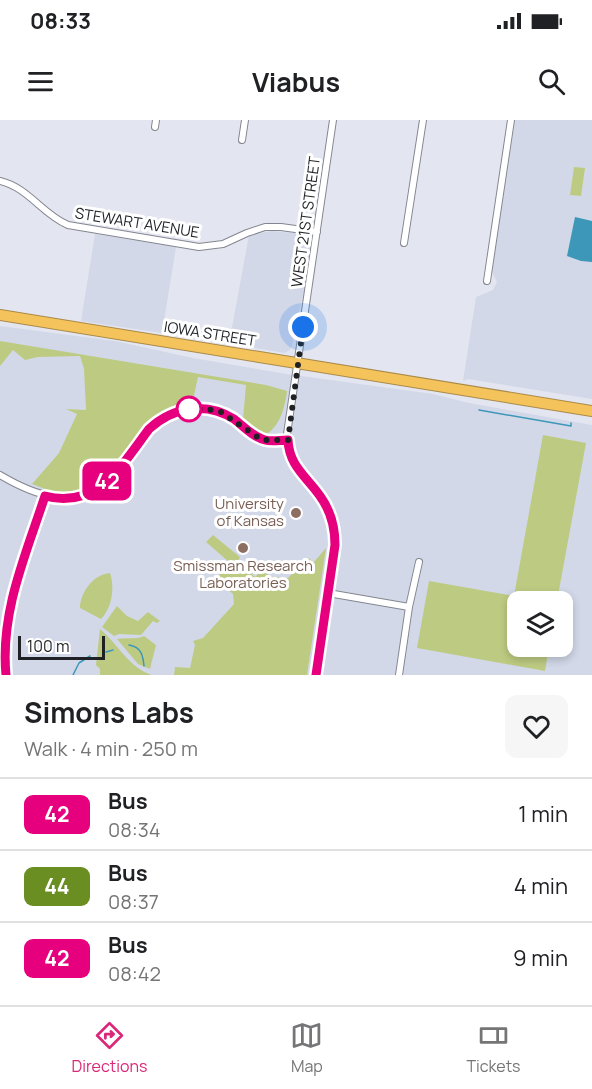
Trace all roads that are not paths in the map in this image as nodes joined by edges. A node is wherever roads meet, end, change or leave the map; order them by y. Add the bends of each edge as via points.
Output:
1 (245, 120) edge
2 (333, 120) edge
3 (423, 120) edge
4 (511, 120) edge
5 (242, 140) dead end
6 (0, 181) edge
7 (317, 232) junction
8 (404, 243) dead end
9 (487, 282) dead end
10 (0, 315) edge
11 (297, 364) junction
12 (592, 411) edge
13 (288, 440) junction
14 (0, 475) edge
15 (45, 496) junction
16 (419, 562) dead end
17 (328, 593) junction
18 (409, 607) junction
19 (6, 675) edge
20 (315, 675) edge
21 (399, 675) edge

1 - 5 street
2 - 7 street, WEST 21ST STREET
3 - 8 street
4 - 9 street
6 - 7 street, STEWART AVENUE via 25,191 53,217 68,225 190,246 213,246 265,227
7 - 11 street, WEST 21ST STREET
10 - 11 highway, IOWA STREET
11 - 12 highway, IOWA STREET
11 - 13 street, WEST 21ST STREET
13 - 15 street via 262,440 214,410 183,410 149,429 98,489 73,498
13 - 17 street via 293,462 325,504 333,525 335,545
14 - 15 street
15 - 19 street via 6,613
16 - 18 street
17 - 18 street
17 - 20 street
18 - 21 street

